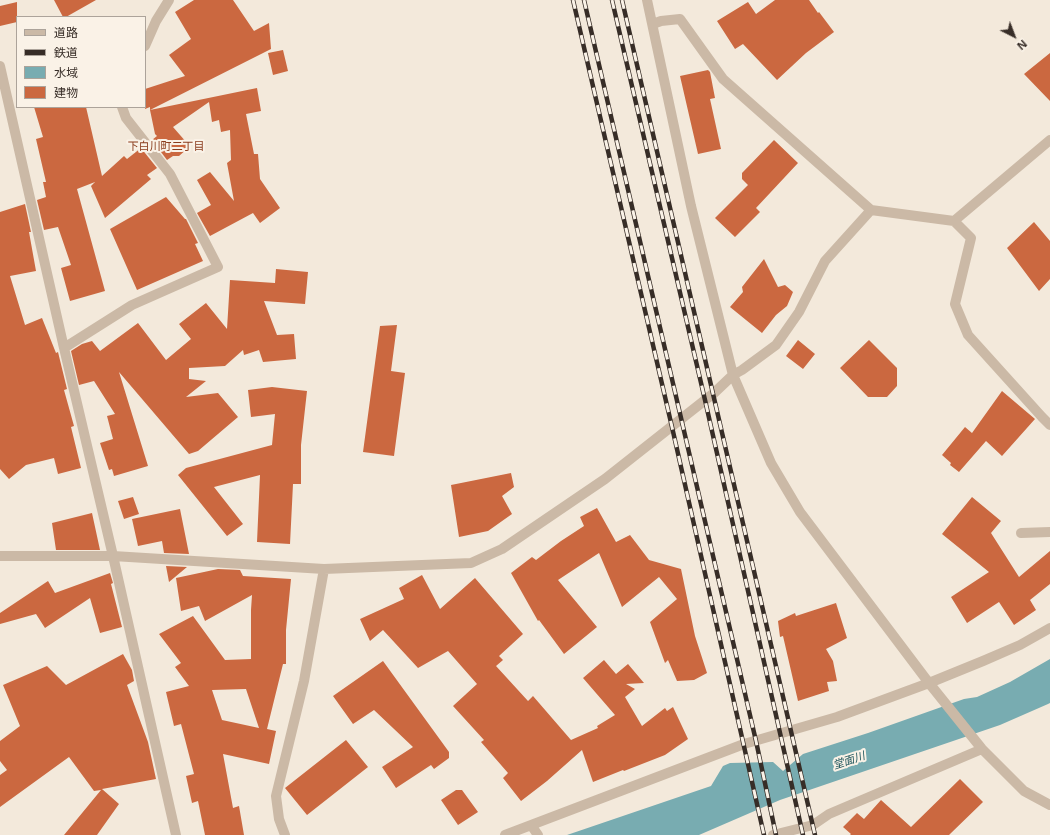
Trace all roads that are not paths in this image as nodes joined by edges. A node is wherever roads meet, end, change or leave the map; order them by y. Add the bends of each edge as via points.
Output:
1 (169, 0) edge
2 (647, 0) edge
3 (653, 24) junction
4 (146, 44) edge
5 (0, 66) edge
6 (122, 108) edge
7 (1050, 140) edge
8 (870, 210) junction
9 (954, 221) junction
10 (64, 348) junction
11 (733, 374) junction
12 (1050, 425) edge
13 (1050, 532) edge
14 (1021, 533) dead end
15 (0, 556) edge
16 (113, 556) junction
17 (324, 569) junction
18 (1050, 628) edge
19 (929, 683) junction
20 (982, 749) junction
21 (1050, 805) edge
22 (534, 832) edge
23 (176, 835) edge
24 (285, 835) edge
25 (505, 835) edge
26 (773, 835) edge

1 - 4 street
2 - 3 street
3 - 8 street via 680,19 723,79
3 - 11 street via 691,206
5 - 10 street
6 - 10 street via 126,118 170,174 218,267 132,305
7 - 9 street
8 - 9 street
8 - 11 street via 825,261 799,312 776,345
9 - 12 street via 971,238 955,304 968,335
10 - 16 street
11 - 17 street via 714,393 605,479 502,549 471,563
11 - 19 street via 771,463 800,512
13 - 14 street
15 - 16 street
16 - 17 street
16 - 23 street
17 - 24 street via 304,681 276,796 279,819
18 - 19 street via 1020,645
19 - 20 street
19 - 22 street via 837,717 744,744
20 - 21 street via 1024,791
20 - 26 street via 829,814 813,825
22 - 25 street

